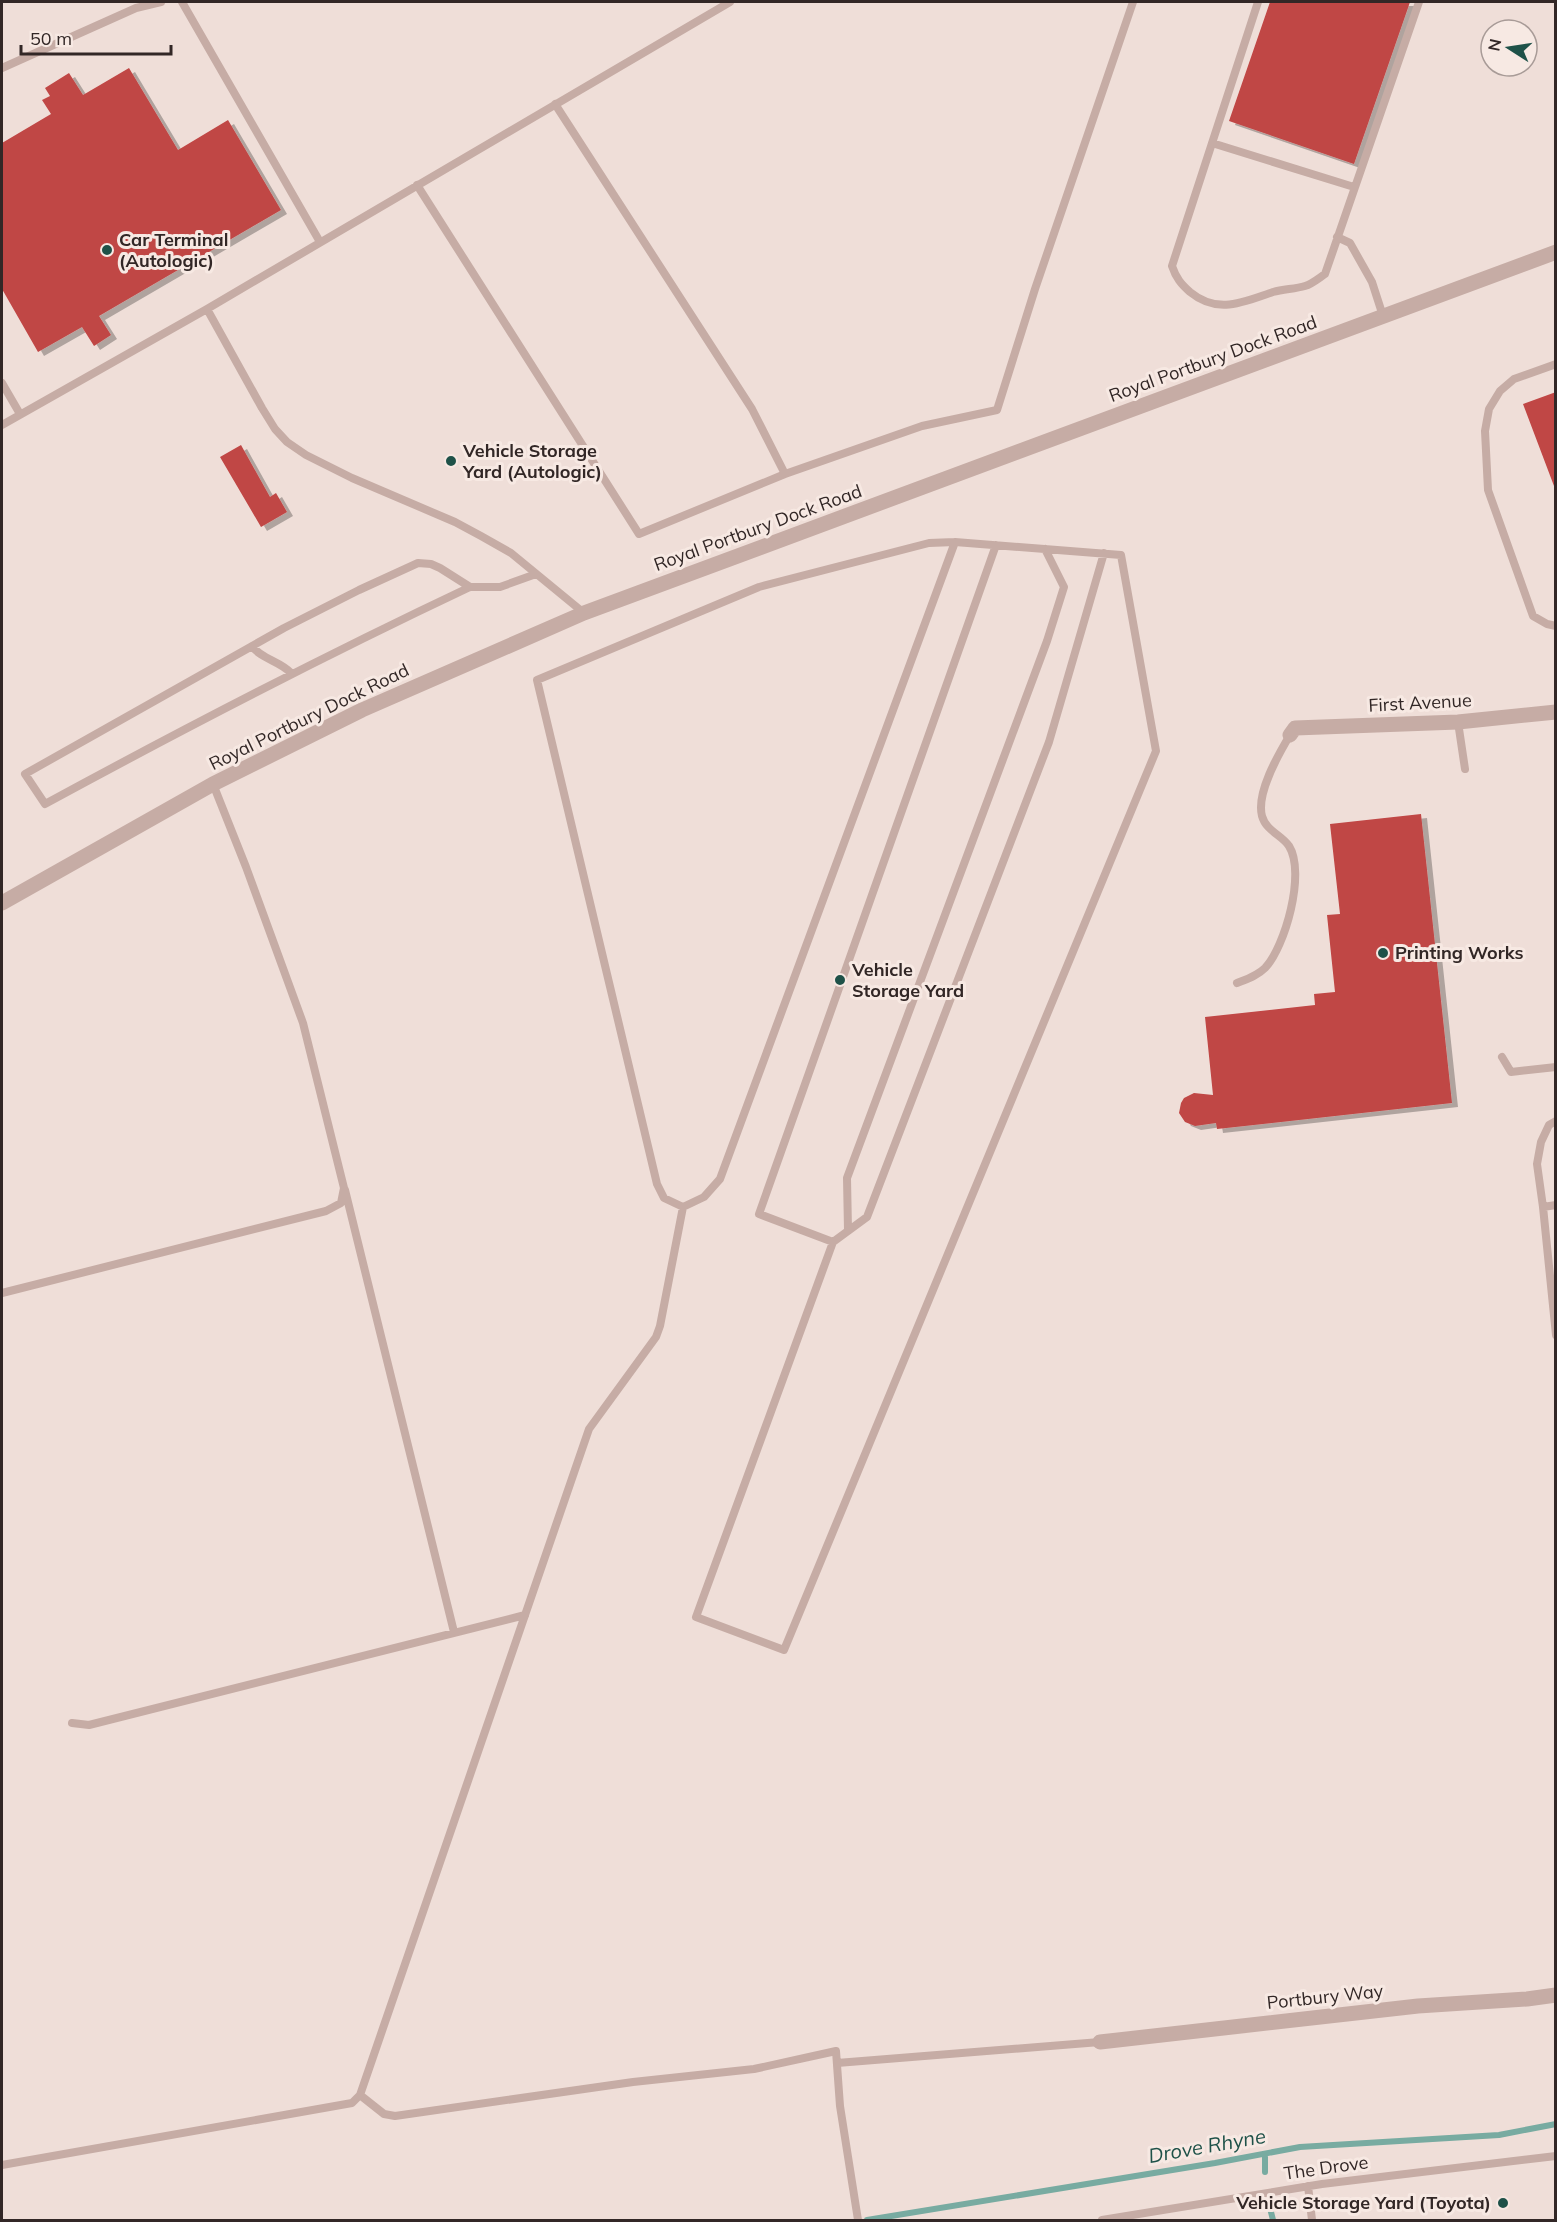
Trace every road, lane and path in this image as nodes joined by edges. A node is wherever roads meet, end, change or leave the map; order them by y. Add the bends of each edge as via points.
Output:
1 (161, 2) edge
2 (182, 2) edge
3 (730, 2) edge
4 (1133, 2) edge
5 (1258, 2) edge
6 (1419, 2) edge
7 (2, 69) edge
8 (555, 104) junction
9 (1212, 143) junction
10 (417, 185) junction
11 (1354, 187) junction
12 (1337, 237) junction
13 (320, 242) junction
14 (1556, 252) edge
15 (207, 309) junction
16 (1383, 316) junction
17 (1556, 364) edge
18 (2, 383) edge
19 (20, 414) junction
20 (2, 425) edge
21 (785, 474) junction
22 (956, 542) junction
23 (996, 545) junction
24 (1045, 549) junction
25 (1104, 554) junction
26 (536, 574) junction
27 (470, 587) junction
28 (584, 613) junction
29 (1556, 626) edge
30 (252, 645) junction
31 (291, 673) junction
32 (1556, 712) edge
33 (1458, 722) junction
34 (1290, 735) joint
35 (1465, 769) dead end
36 (213, 784) junction
37 (2, 903) edge
38 (1237, 983) dead end
39 (1502, 1057) dead end
40 (1556, 1067) edge
41 (1556, 1122) edge
42 (344, 1188) junction
43 (1556, 1205) edge
44 (683, 1207) junction
45 (1543, 1207) junction
46 (848, 1230) junction
47 (833, 1242) junction
48 (2, 1293) edge
49 (1556, 1335) edge
50 (525, 1615) junction
51 (454, 1632) junction
52 (72, 1723) dead end
53 (1556, 1995) edge
54 (1100, 2042) joint
55 (837, 2063) junction
56 (360, 2095) junction
57 (1556, 2156) edge
58 (2, 2165) edge
59 (1308, 2186) junction
60 (858, 2216) edge
61 (1102, 2220) edge
62 (1312, 2220) edge

1 - 7 lane via 136,8
2 - 13 lane
3 - 8 lane
4 - 21 lane via 997,410 922,426
5 - 9 lane
6 - 11 lane
8 - 10 lane
8 - 21 lane via 752,409
9 - 11 lane
9 - 12 lane via 1172,266 1176,278 1197,297 1210,304 1230,305 1307,285 1325,274
10 - 13 lane
10 - 21 lane via 639,534
11 - 12 lane
12 - 16 lane via 1350,243 1371,282
13 - 15 lane
14 - 16 street, Royal Portbury Dock Road
15 - 19 lane
15 - 26 lane via 262,408 287,442 306,456 482,536
16 - 28 street, Royal Portbury Dock Road
17 - 29 lane via 1514,379 1500,391 1490,409 1485,431 1488,490 1533,616
18 - 19 lane
19 - 20 lane
22 - 23 lane
22 - 44 lane via 720,1179 704,1197
22 - 44 lane via 929,543 759,587 537,680 657,1184 664,1198
23 - 24 lane
23 - 47 lane via 759,1214
24 - 25 lane
24 - 46 lane via 1064,587 847,1179
25 - 46 lane via 1049,742 867,1217
25 - 47 lane via 1121,555 1156,751 784,1650 696,1617
26 - 27 lane via 500,587
26 - 28 lane
27 - 30 lane via 431,564 418,564
27 - 31 lane
28 - 36 street, Royal Portbury Dock Road via 362,710
30 - 31 lane via 257,653
30 - 31 lane via 25,774 45,804
32 - 33 street, First Avenue
33 - 34 street, First Avenue via 1295,728
33 - 35 lane
34 - 38 lane via 1263,793 1261,807 1269,829 1289,846 1294,859 1287,921 1280,945 1267,967
36 - 37 street, Royal Portbury Dock Road
36 - 42 lane via 303,1023
39 - 40 lane via 1511,1072
41 - 45 lane via 1541,1142 1537,1164
42 - 48 lane via 341,1203 326,1211
42 - 51 lane
43 - 45 lane
44 - 50 lane via 656,1337 589,1429
45 - 49 lane
46 - 47 lane
50 - 51 lane
50 - 56 lane
51 - 52 lane via 89,1725
53 - 54 street, Portbury Way via 1418,2006
54 - 55 lane
55 - 56 lane via 836,2051 754,2069 395,2116 384,2114
55 - 60 lane
56 - 58 lane via 352,2103
57 - 59 lane, The Drove
59 - 61 lane, The Drove
59 - 62 lane

